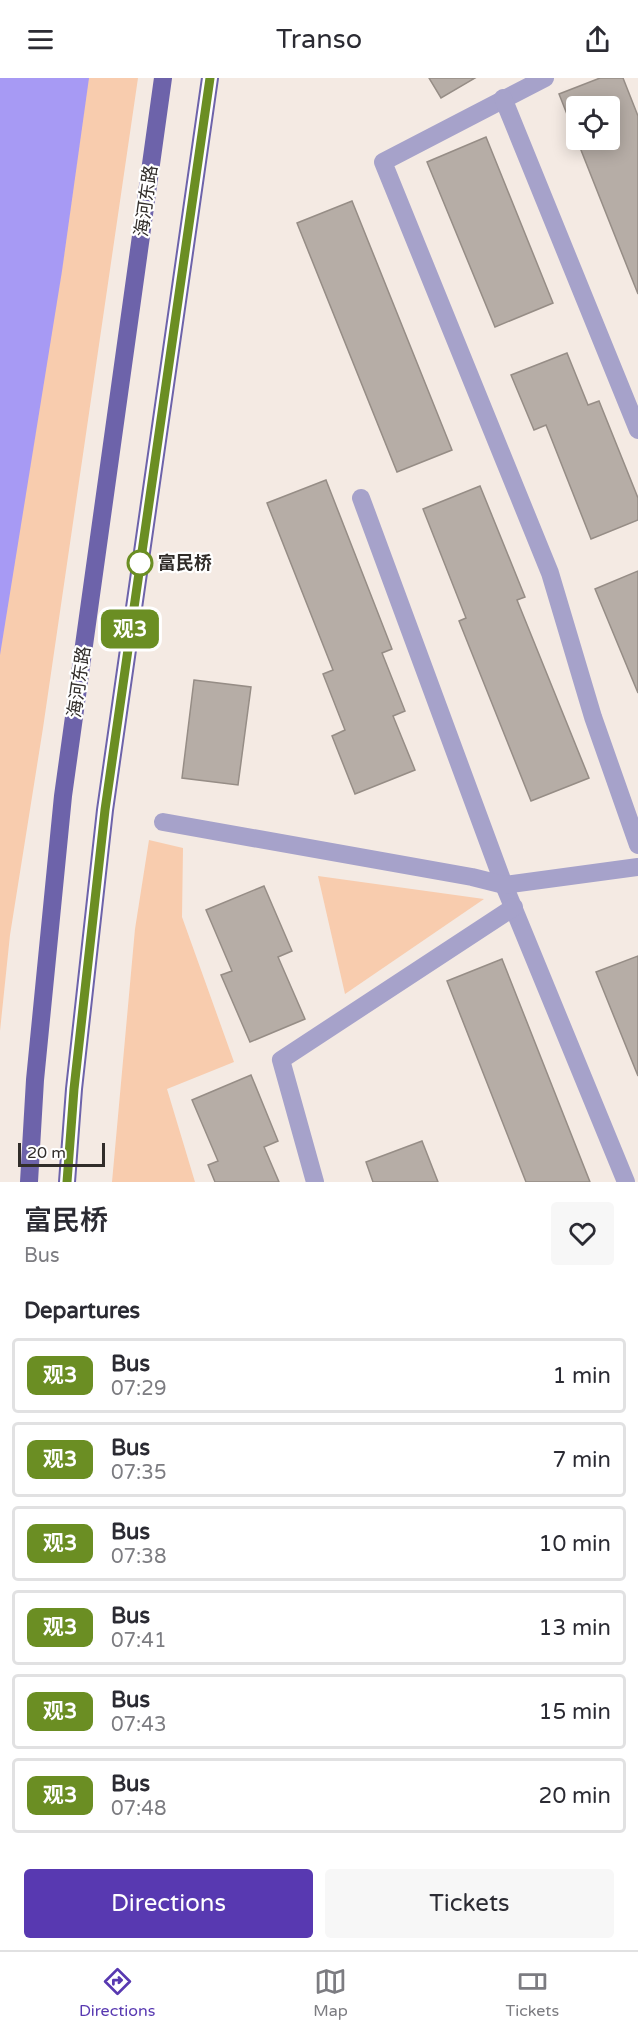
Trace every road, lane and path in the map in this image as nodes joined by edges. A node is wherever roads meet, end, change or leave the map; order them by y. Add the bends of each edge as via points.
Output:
1 (163, 78) edge
2 (210, 78) edge
3 (545, 78) edge
4 (503, 99) junction
5 (638, 430) edge
6 (361, 498) dead end
7 (163, 822) dead end
8 (638, 845) edge
9 (638, 867) edge
10 (504, 885) junction
11 (514, 907) junction
12 (29, 1182) edge
13 (68, 1182) edge
14 (315, 1182) edge
15 (626, 1182) edge

1 - 12 main road, 海河东路 via 63,796
2 - 13 main road via 105,810 74,1089
3 - 4 street
4 - 5 street
4 - 8 street via 383,162 550,573 593,717
6 - 10 street
7 - 10 street
9 - 10 street
10 - 11 street
11 - 14 street via 281,1060
11 - 15 street

